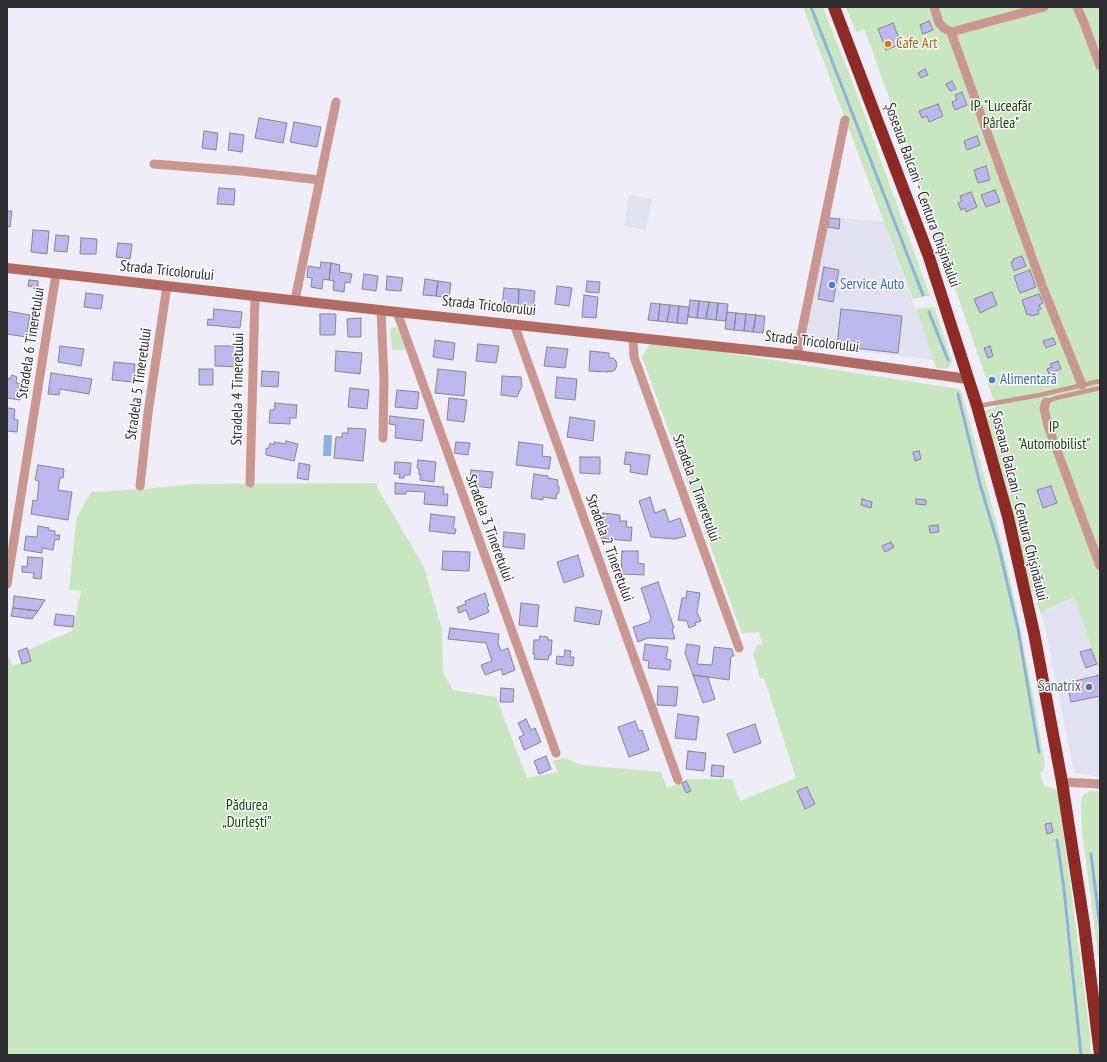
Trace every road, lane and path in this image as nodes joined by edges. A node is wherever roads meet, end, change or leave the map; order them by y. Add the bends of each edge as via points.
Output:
1 (834, 7) edge
2 (934, 7) edge
3 (1044, 7) edge
4 (1077, 7) edge
5 (951, 32) junction
6 (1100, 66) edge
7 (336, 102) dead end
8 (845, 120) dead end
9 (154, 164) dead end
10 (320, 180) junction
11 (7, 268) edge
12 (56, 274) junction
13 (167, 286) junction
14 (255, 296) junction
15 (295, 300) junction
16 (381, 310) junction
17 (397, 312) junction
18 (514, 324) junction
19 (633, 337) junction
20 (797, 355) junction
21 (968, 379) junction
22 (1100, 381) edge
23 (1082, 385) junction
24 (1100, 388) edge
25 (1046, 402) joint
26 (977, 406) junction
27 (383, 438) dead end
28 (250, 483) dead end
29 (140, 486) dead end
30 (1100, 566) edge
31 (7, 584) edge
32 (739, 648) dead end
33 (556, 753) dead end
34 (678, 780) dead end
35 (1062, 782) junction
36 (1100, 784) edge
37 (1100, 1055) edge

1 - 21 highway, Șoseaua Balcani - Centura Chișinăului via 928,254
2 - 5 street via 939,23
3 - 5 street
4 - 6 street
5 - 23 street via 1043,288
7 - 10 street
8 - 20 street
9 - 10 street
10 - 15 street
11 - 12 street, Strada Tricolorului
12 - 13 street, Strada Tricolorului
12 - 31 street, Stradela 6 Tineretului
13 - 14 street, Strada Tricolorului
13 - 29 street, Stradela 5 Tineretului
14 - 15 street, Strada Tricolorului
14 - 28 street, Stradela 4 Tineretului
15 - 16 street, Strada Tricolorului
16 - 17 street, Strada Tricolorului
16 - 27 street
17 - 18 street, Strada Tricolorului
17 - 33 street, Stradela 3 Tineretului
18 - 19 street, Strada Tricolorului
18 - 34 street, Stradela 2 Tineretului
19 - 20 street, Strada Tricolorului
19 - 32 street, Stradela 1 Tineretului via 634,357
20 - 21 street, Strada Tricolorului
21 - 26 highway, Șoseaua Balcani - Centura Chișinăului
22 - 23 lane
23 - 26 lane
24 - 25 lane
25 - 30 street via 1044,408 1048,426
26 - 35 highway, Șoseaua Balcani - Centura Chișinăului via 1008,517 1023,583
35 - 36 street
35 - 37 highway, Șoseaua Balcani - Centura Chișinăului via 1084,924

